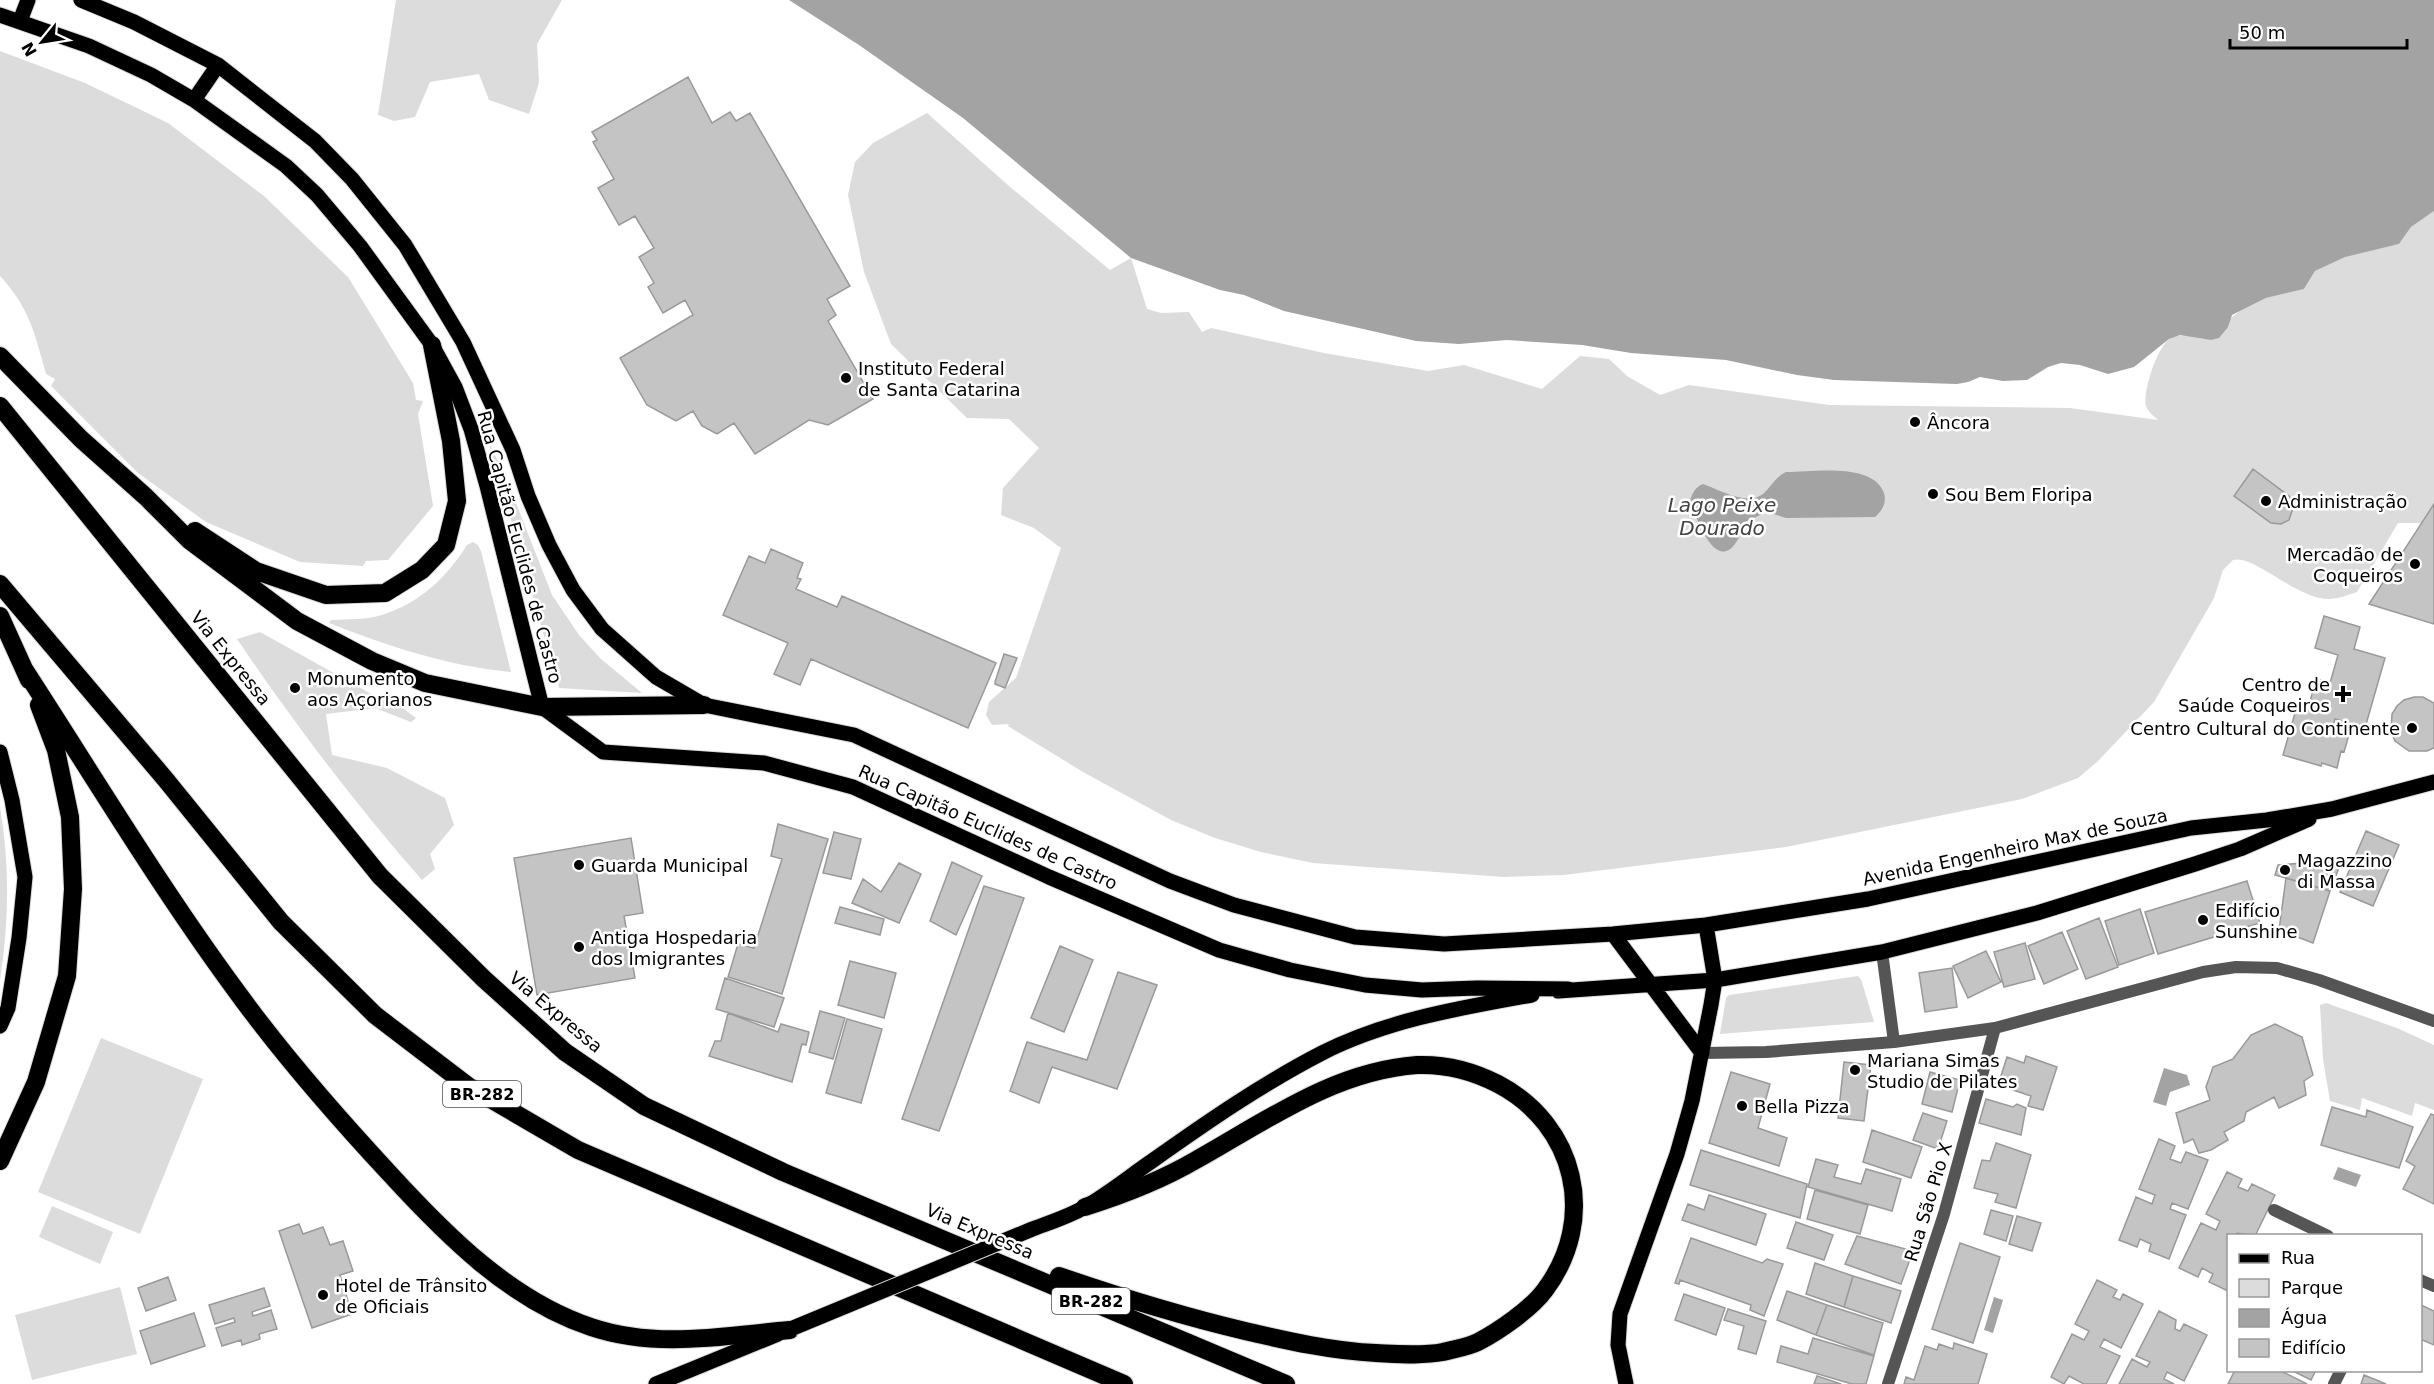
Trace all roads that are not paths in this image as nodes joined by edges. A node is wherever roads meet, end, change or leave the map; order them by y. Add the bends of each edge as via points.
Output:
1 (28, 0) edge
2 (81, 0) edge
3 (0, 15) edge
4 (20, 21) junction
5 (218, 64) junction
6 (194, 100) junction
7 (432, 345) junction
8 (0, 356) edge
9 (0, 406) edge
10 (146, 497) junction
11 (0, 584) edge
12 (0, 616) edge
13 (24, 669) junction
14 (704, 705) junction
15 (542, 707) junction
16 (0, 752) edge
17 (2434, 782) edge
18 (2332, 809) junction
19 (1706, 925) junction
20 (1613, 934) junction
21 (1882, 952) junction
22 (1715, 980) junction
23 (1653, 985) junction
24 (1568, 989) junction
25 (2434, 1021) edge
26 (0, 1026) edge
27 (1995, 1028) junction
28 (1894, 1042) junction
29 (1702, 1053) junction
30 (0, 1161) edge
31 (1085, 1208) junction
32 (2274, 1209) dead end
33 (896, 1219) junction
34 (2324, 1234) edge
35 (792, 1329) junction
36 (656, 1384) edge
37 (1124, 1384) edge
38 (1286, 1384) edge
39 (1626, 1384) edge
40 (1888, 1384) edge

1 - 4 main road
2 - 5 main road, Rua Capitão Euclides de Castro
3 - 4 main road, Rua Capitão Euclides de Castro
4 - 6 main road, Rua Capitão Euclides de Castro via 89,46
5 - 6 main road
5 - 14 main road, Rua Capitão Euclides de Castro via 315,141 352,179 405,245 489,394 528,496 573,590 602,629 656,676
6 - 7 main road, Rua Capitão Euclides de Castro via 277,158 317,195
7 - 10 highway via 451,441 457,501 446,545 422,570 386,593 326,595 256,571
7 - 15 main road, Rua Capitão Euclides de Castro via 455,387 471,429
8 - 10 highway via 81,439
9 - 33 highway, Via Expressa / BR-282 via 380,876 565,1052 644,1106 783,1172
10 - 15 highway via 189,540 288,614 363,656 425,683
11 - 37 highway, BR-282 via 281,922 375,1016 468,1086 578,1150
12 - 13 highway
13 - 30 highway via 56,750 70,817 73,889 67,976 36,1082
13 - 35 highway via 242,999 344,1125 444,1232 488,1270 547,1307 630,1338 675,1341
14 - 15 highway
14 - 20 main road, Rua Capitão Euclides de Castro via 854,735 1170,881 1234,905 1355,937 1444,944
15 - 24 main road, Rua Capitão Euclides de Castro via 603,752 764,763 853,787 1049,878 1219,950 1290,970 1365,985 1422,990
16 - 26 main road via 25,877 8,1008
17 - 18 main road, Avenida Engenheiro Max de Souza
18 - 19 main road, Avenida Engenheiro Max de Souza via 2191,828 1868,898
18 - 21 main road, Avenida Engenheiro Max de Souza via 2195,864 2037,913
19 - 20 main road, Rua Capitão Euclides de Castro
19 - 22 main road
20 - 23 main road
21 - 22 main road, Avenida Engenheiro Max de Souza
21 - 28 street
22 - 23 main road, Avenida Engenheiro Max de Souza
22 - 29 main road
23 - 24 main road, Avenida Engenheiro Max de Souza
23 - 29 main road
24 - 31 main road, Avenida Engenheiro Max de Souza via 1454,1009 1357,1037 1264,1085
25 - 27 street via 2277,968 2236,967 2203,972
27 - 28 street
27 - 40 street, Rua São Pio X via 1944,1214
28 - 29 street
29 - 39 main road via 1677,1154 1620,1314 1618,1345
31 - 33 highway via 1135,1191 1331,1086 1374,1072 1417,1065 1452,1066 1488,1078 1516,1094 1544,1119 1563,1151 1572,1177 1574,1201 1573,1227 1565,1255 1544,1291 1513,1319 1476,1343 1440,1353 1326,1348 1187,1316 1123,1298
31 - 35 main road, Avenida Engenheiro Max de Souza, bridge
32 - 34 street
33 - 38 highway, Via Expressa / BR-282
35 - 36 main road, Avenida Engenheiro Max de Souza

